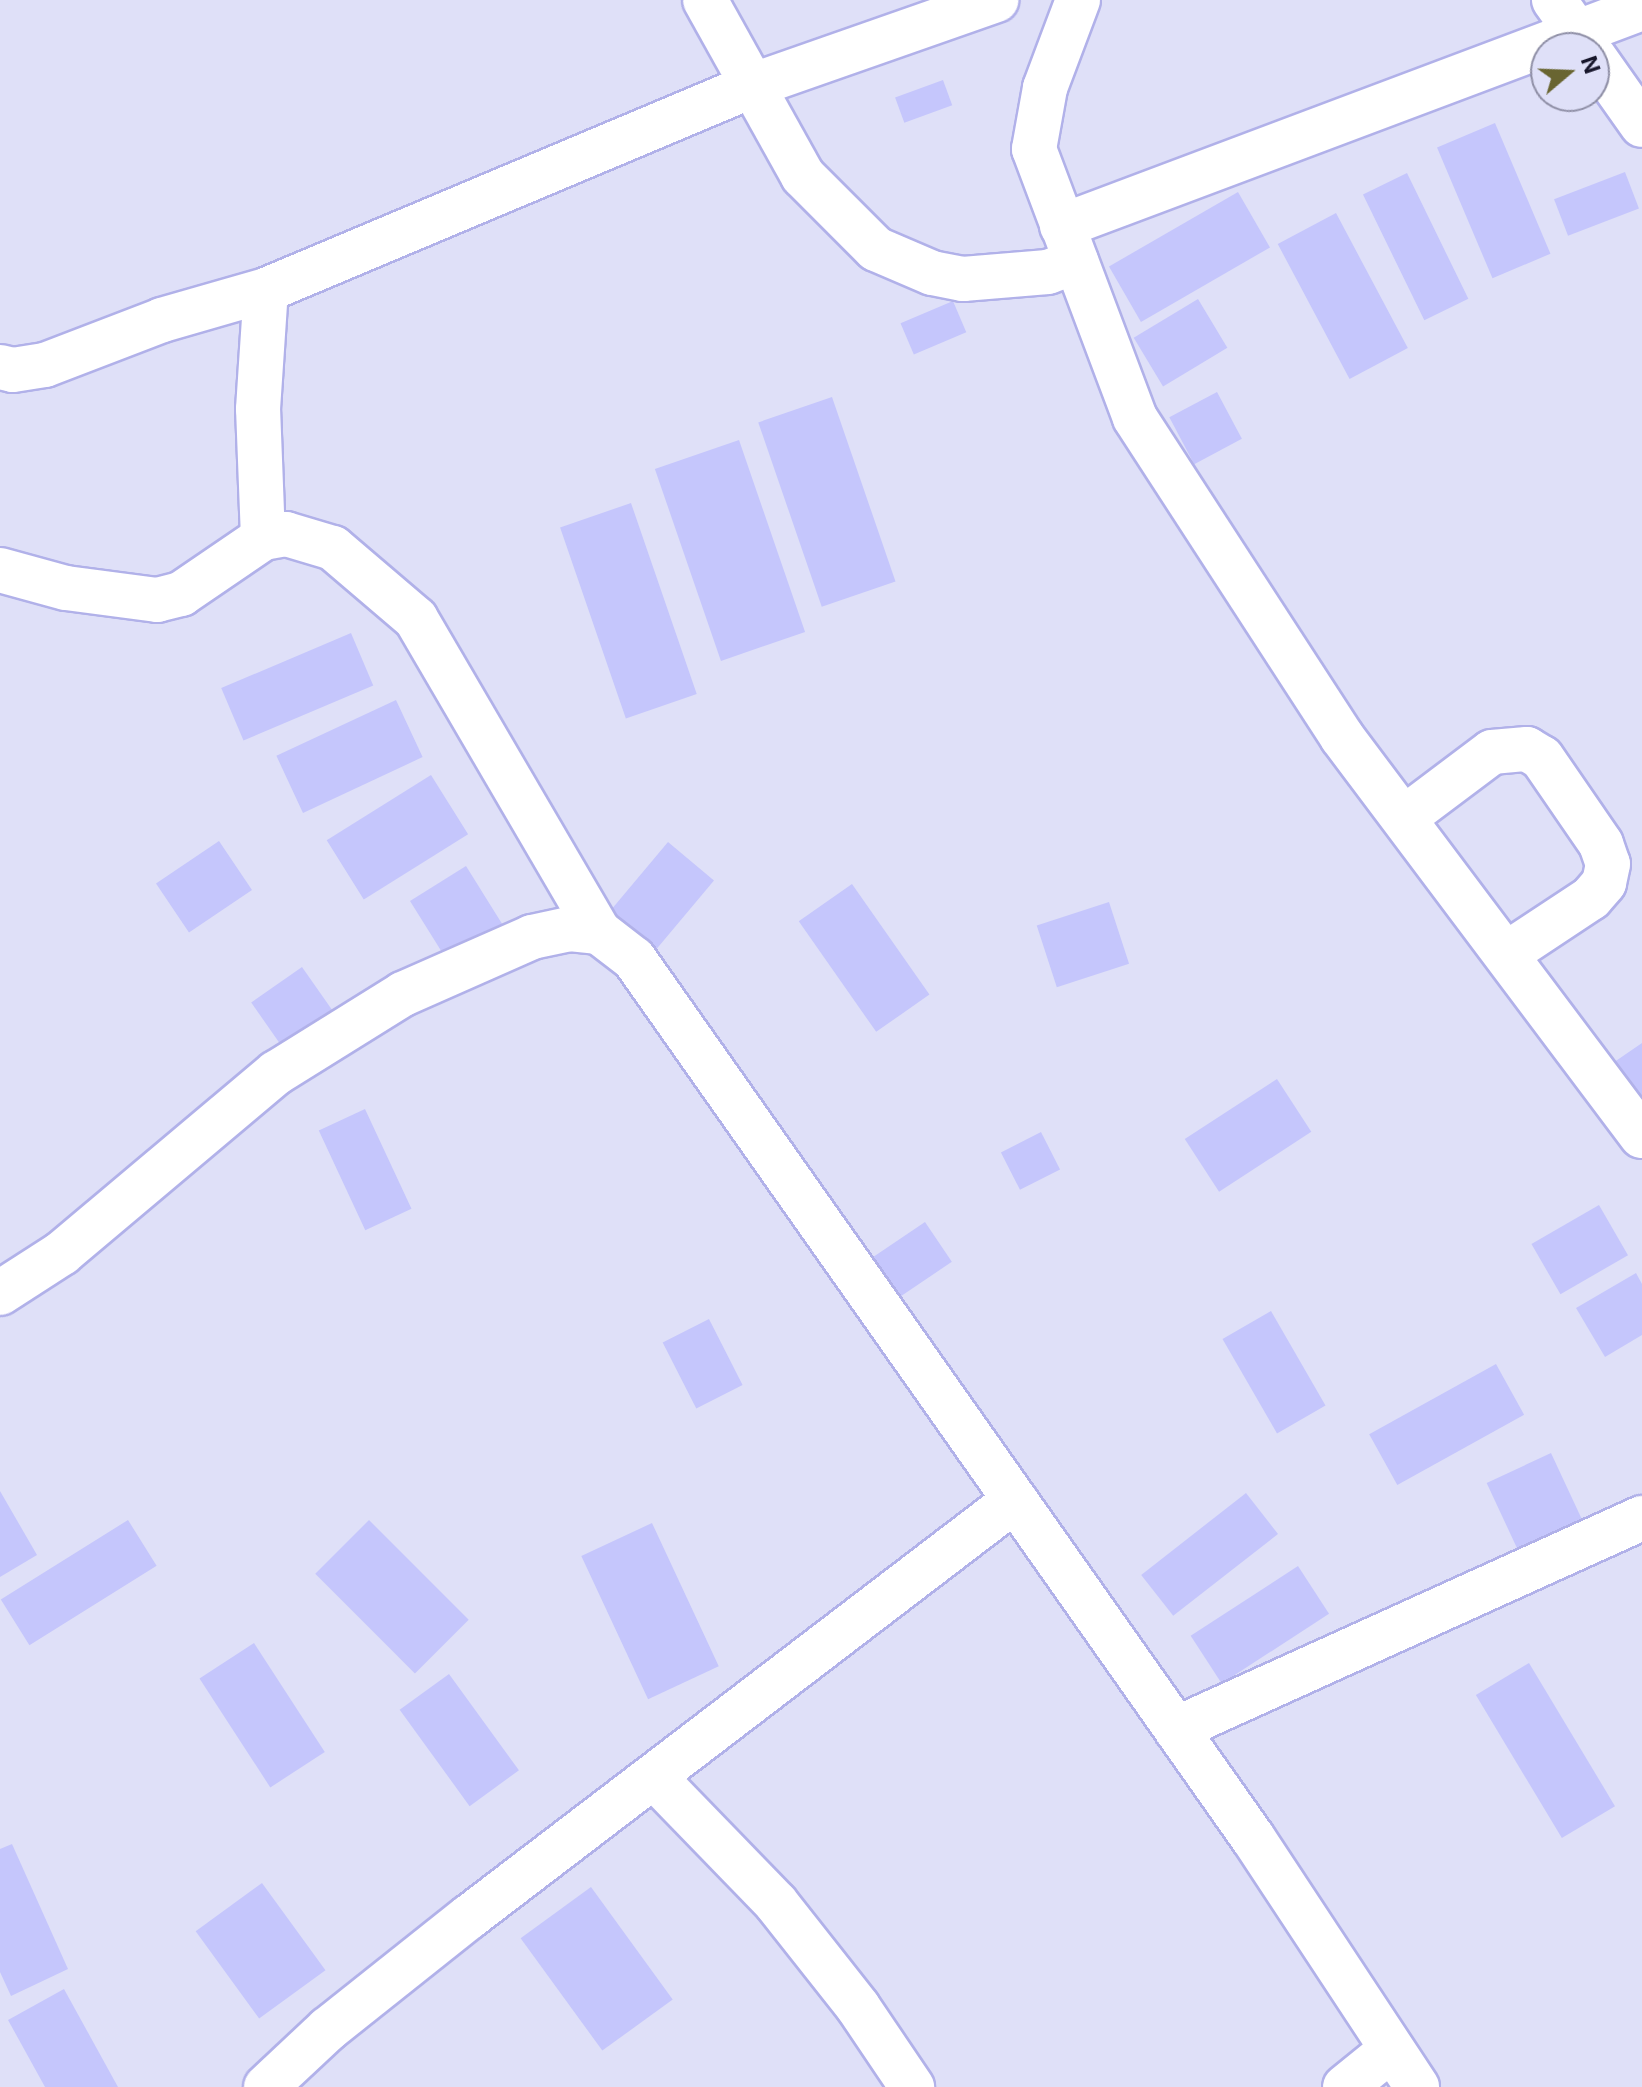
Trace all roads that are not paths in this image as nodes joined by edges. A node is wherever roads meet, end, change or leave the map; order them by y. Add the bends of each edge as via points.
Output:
1 (705, 0) edge
2 (996, 0) edge
3 (1078, 0) edge
4 (1642, 8) edge
5 (1586, 32) edge
6 (1530, 55) edge
7 (1610, 79) edge
8 (751, 86) junction
9 (1642, 125) edge
10 (1069, 243) junction
11 (266, 290) junction
12 (0, 367) edge
13 (263, 538) junction
14 (0, 570) edge
15 (1404, 818) junction
16 (599, 932) junction
17 (1508, 953) junction
18 (1642, 1136) edge
19 (0, 1293) edge
20 (1015, 1500) junction
21 (1642, 1518) edge
22 (1176, 1729) junction
23 (655, 1778) junction
24 (1392, 2049) junction
25 (266, 2087) edge
26 (912, 2087) edge
27 (1345, 2087) edge
28 (1417, 2087) edge

1 - 8 street
2 - 8 street
3 - 10 street via 1045,88 1034,149
4 - 5 street
6 - 10 street
7 - 9 street
8 - 10 street via 803,176 876,249 932,273 963,279 1048,272
8 - 11 street
10 - 15 street via 1135,418 1342,737
11 - 12 street via 162,320 45,365
11 - 13 street via 258,409
13 - 14 street via 181,594 157,600 80,590
13 - 16 street via 286,534 333,548 416,619
15 - 17 street
15 - 17 street via 1492,752 1527,749 1542,758 1601,844 1608,864 1604,883 1591,898
16 - 19 street via 570,929 532,937 403,994 276,1073 62,1253
16 - 20 street via 634,959
17 - 18 street
20 - 22 street
20 - 23 street
21 - 22 street
22 - 24 street
23 - 25 street via 387,1982
23 - 26 street via 776,1903 858,2007
24 - 27 street
24 - 28 street

